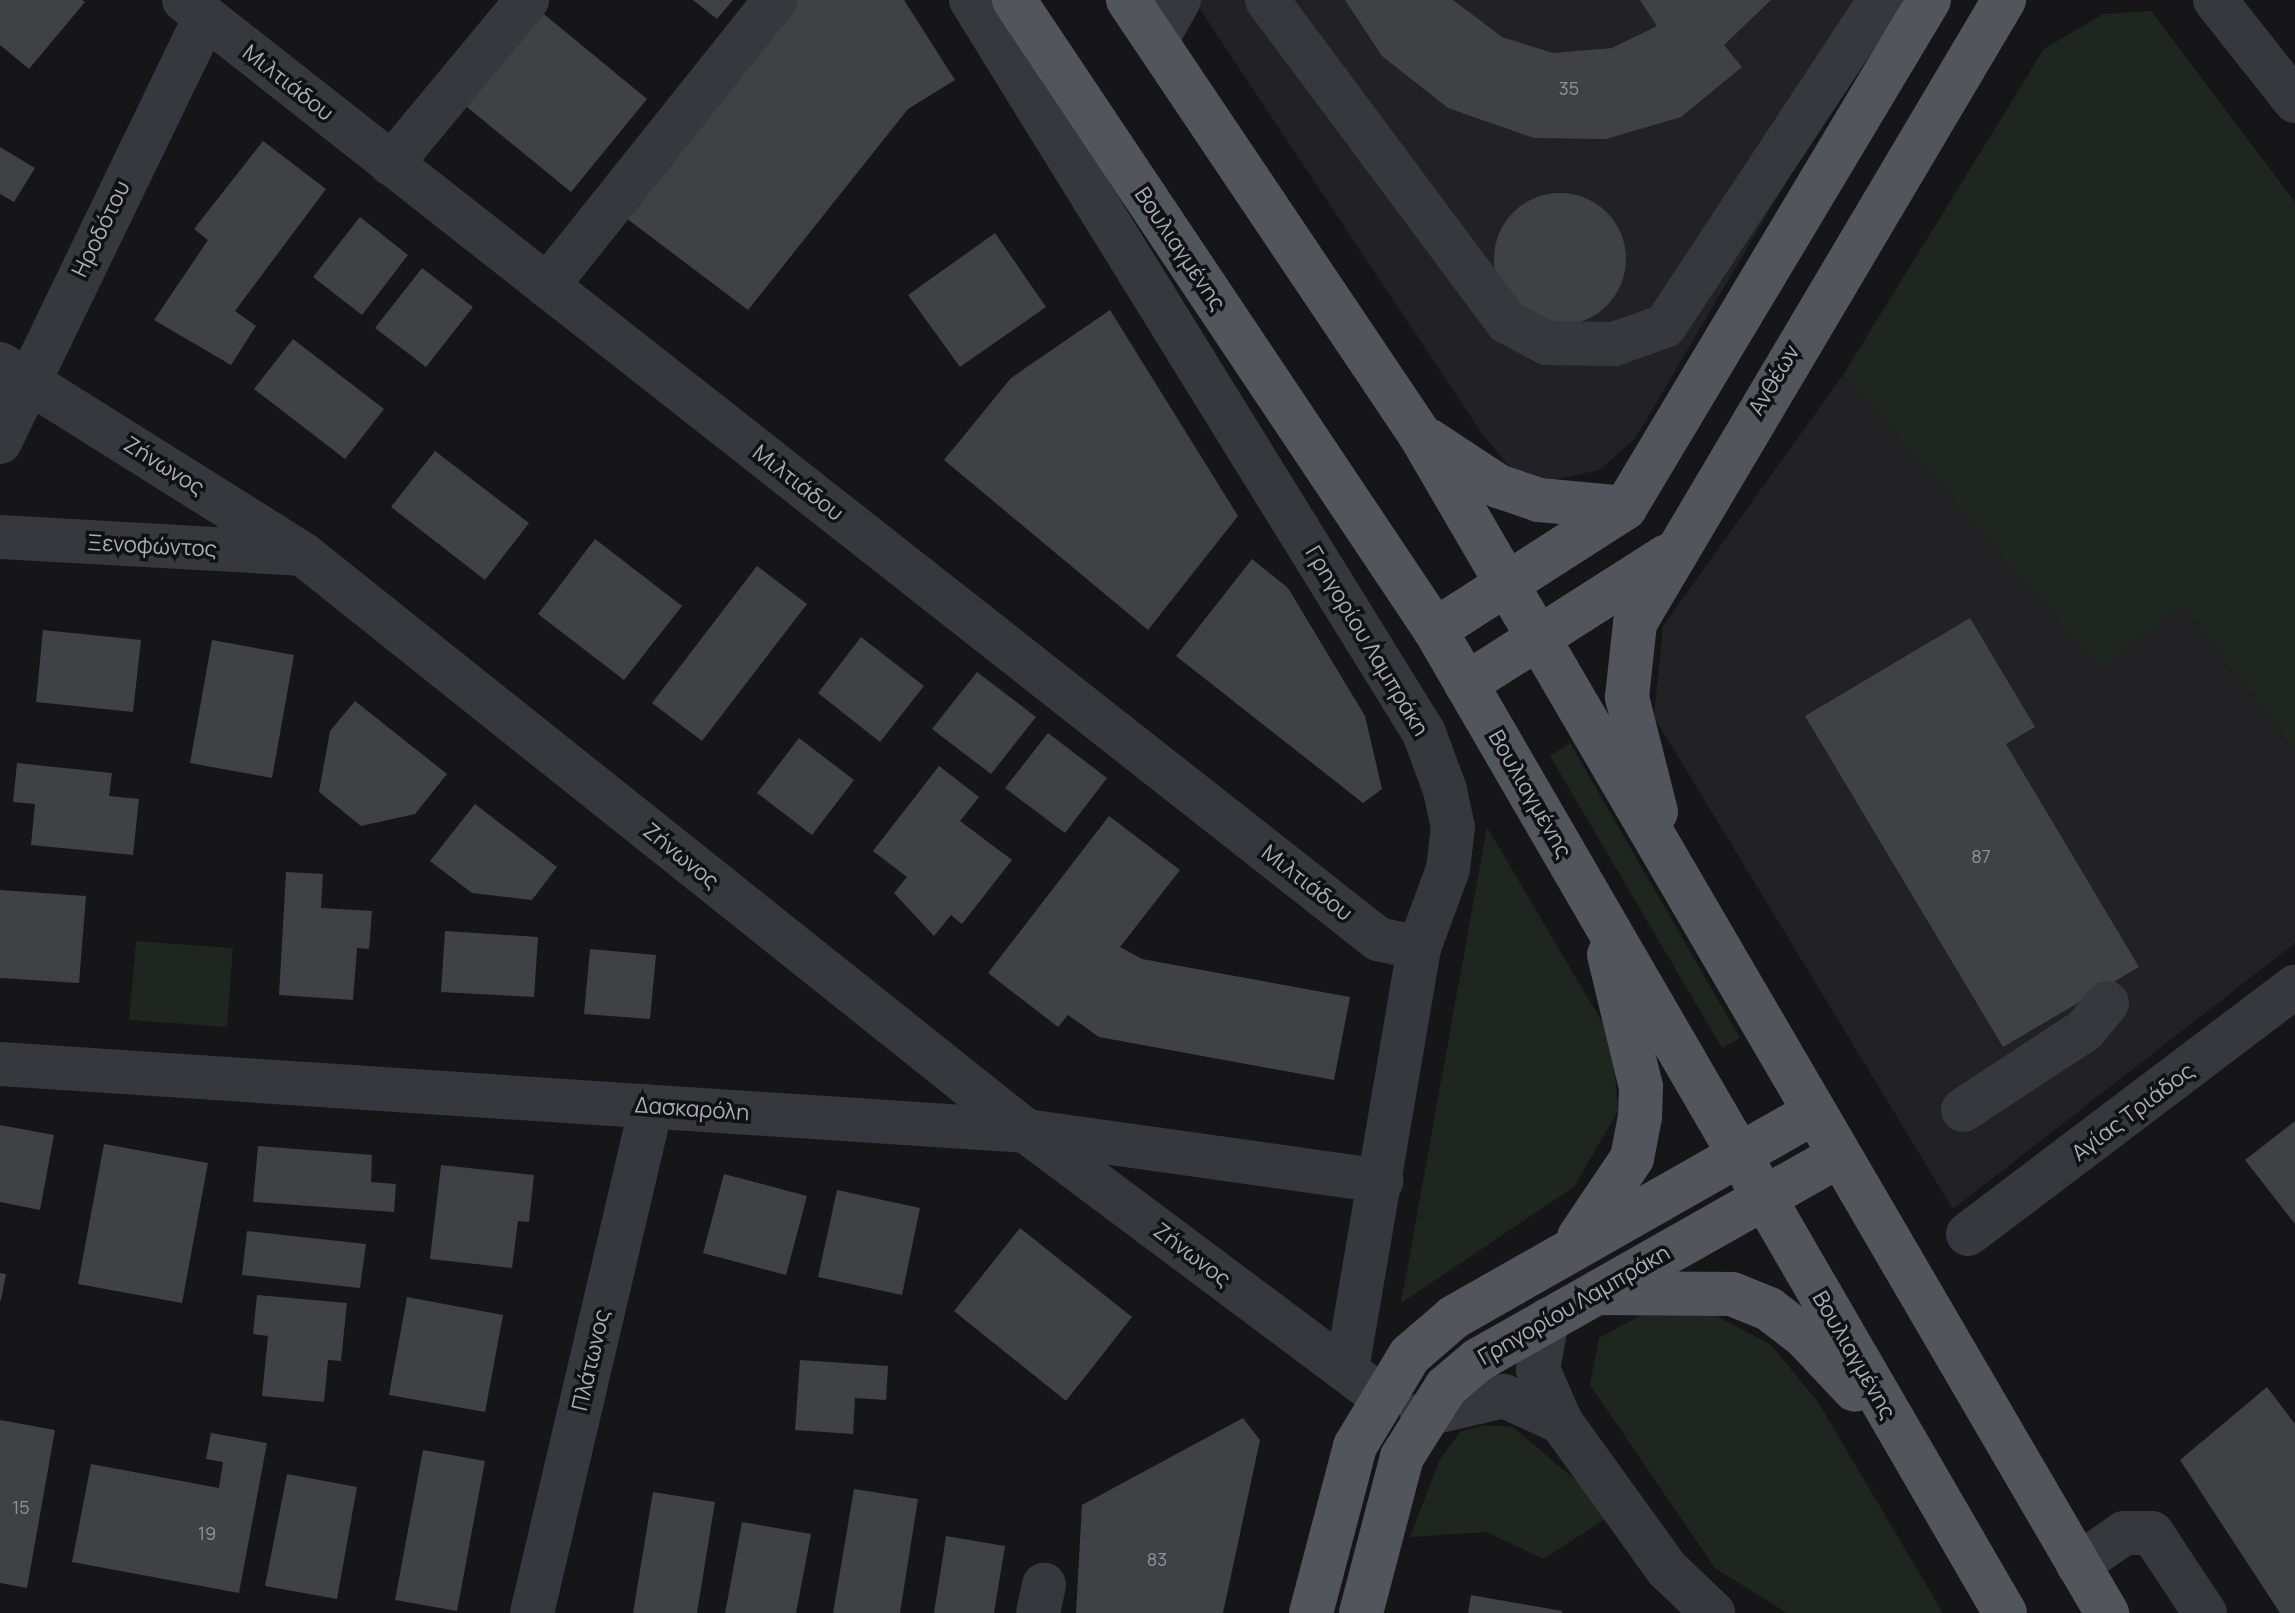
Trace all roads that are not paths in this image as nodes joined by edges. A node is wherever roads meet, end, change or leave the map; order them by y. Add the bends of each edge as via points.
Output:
1 (527, 0) edge
2 (775, 0) edge
3 (971, 0) edge
4 (1014, 0) edge
5 (1128, 0) edge
6 (1179, 0) edge
7 (1267, 0) edge
8 (1880, 0) edge
9 (1929, 0) edge
10 (2004, 0) edge
11 (2215, 0) edge
12 (195, 9) edge
13 (1156, 41) junction
14 (2295, 101) edge
15 (391, 164) junction
16 (547, 286) junction
17 (1665, 326) junction
18 (1708, 366) junction
19 (13, 372) edge
20 (1420, 435) junction
21 (0, 442) edge
22 (1625, 508) junction
23 (0, 537) edge
24 (304, 555) junction
25 (1669, 555) junction
26 (1507, 584) junction
27 (1435, 630) junction
28 (1539, 638) junction
29 (1466, 684) junction
30 (1667, 857) junction
31 (1598, 910) junction
32 (1419, 948) junction
33 (2295, 987) edge
34 (2107, 1003) dead end
35 (0, 1064) edge
36 (651, 1107) junction
37 (1963, 1110) dead end
38 (1812, 1114) junction
39 (1026, 1131) junction
40 (1740, 1154) junction
41 (1837, 1157) junction
42 (1382, 1181) junction
43 (1764, 1196) junction
44 (1968, 1234) dead end
45 (1568, 1251) junction
46 (1593, 1293) junction
47 (1547, 1320) junction
48 (1363, 1382) junction
49 (1422, 1415) junction
50 (1561, 1422) junction
51 (1904, 1443) junction
52 (2078, 1565) junction
53 (532, 1613) edge
54 (1311, 1613) edge
55 (1361, 1613) edge
56 (1713, 1613) edge
57 (2005, 1613) edge
58 (2107, 1613) edge
59 (2205, 1613) edge

1 - 15 street
2 - 16 street
3 - 32 street, Γρηγορίου Λαμπράκη via 1424,733 1453,827 1448,869
4 - 27 main road, Βουλιαγμένης
5 - 13 main road
6 - 13 street
7 - 17 street via 1507,322 1547,343 1614,344
8 - 17 street
9 - 18 main road
10 - 25 main road, Ανθέων
11 - 14 street
12 - 15 street, Μιλτιάδου
12 - 19 street, Ηροδότου
13 - 20 main road
15 - 16 street, Μιλτιάδου
16 - 32 street, Μιλτιάδου via 1378,939
17 - 18 street
18 - 22 main road
19 - 21 street, Ηροδότου
19 - 24 street, Ζήνωνος
20 - 22 main road via 1498,486 1539,500
20 - 26 main road
22 - 26 main road
23 - 24 street, Ξενοφώντος
24 - 39 street, Ζήνωνος
25 - 28 main road, Ανθέων
25 - 30 main road via 1635,623 1627,668 1627,697
26 - 27 main road
26 - 28 main road
27 - 29 main road, Βουλιαγμένης
28 - 29 main road, Ανθέων
28 - 30 main road
29 - 31 main road, Βουλιαγμένης
30 - 38 main road
31 - 40 main road, Βουλιαγμένης
31 - 45 main road via 1641,1087 1640,1117 1632,1158
32 - 42 street, Γρηγορίου Λαμπράκη
33 - 44 street, Αγίας Τριάδος
34 - 37 street via 2085,1030
35 - 36 street, Δασκαρόλη
36 - 39 street, Δασκαρόλη
36 - 53 street, Πλάτωνος
38 - 40 main road, Γρηγορίου Λαμπράκη
38 - 41 main road
39 - 42 street, Δασκαρόλη
39 - 48 street, Ζήνωνος
40 - 43 main road, Βουλιαγμένης
40 - 45 main road, Γρηγορίου Λαμπράκη
41 - 43 main road, Γρηγορίου Λαμπράκη
41 - 52 main road
42 - 48 street, Γρηγορίου Λαμπράκη
43 - 46 main road, Γρηγορίου Λαμπράκη
43 - 51 main road, Βουλιαγμένης
45 - 48 main road, Γρηγορίου Λαμπράκη via 1454,1317 1410,1355
46 - 47 main road, Γρηγορίου Λαμπράκη
46 - 51 main road via 1732,1294 1769,1309
47 - 49 main road, Γρηγορίου Λαμπράκη via 1478,1360
47 - 50 street via 1538,1369
48 - 54 main road, Γρηγορίου Λαμπράκη via 1355,1446
49 - 50 street via 1504,1396
49 - 55 main road, Γρηγορίου Λαμπράκη via 1398,1469
50 - 56 street via 1667,1569
51 - 57 main road, Βουλιαγμένης
52 - 58 main road
52 - 59 street via 2124,1533 2152,1533

